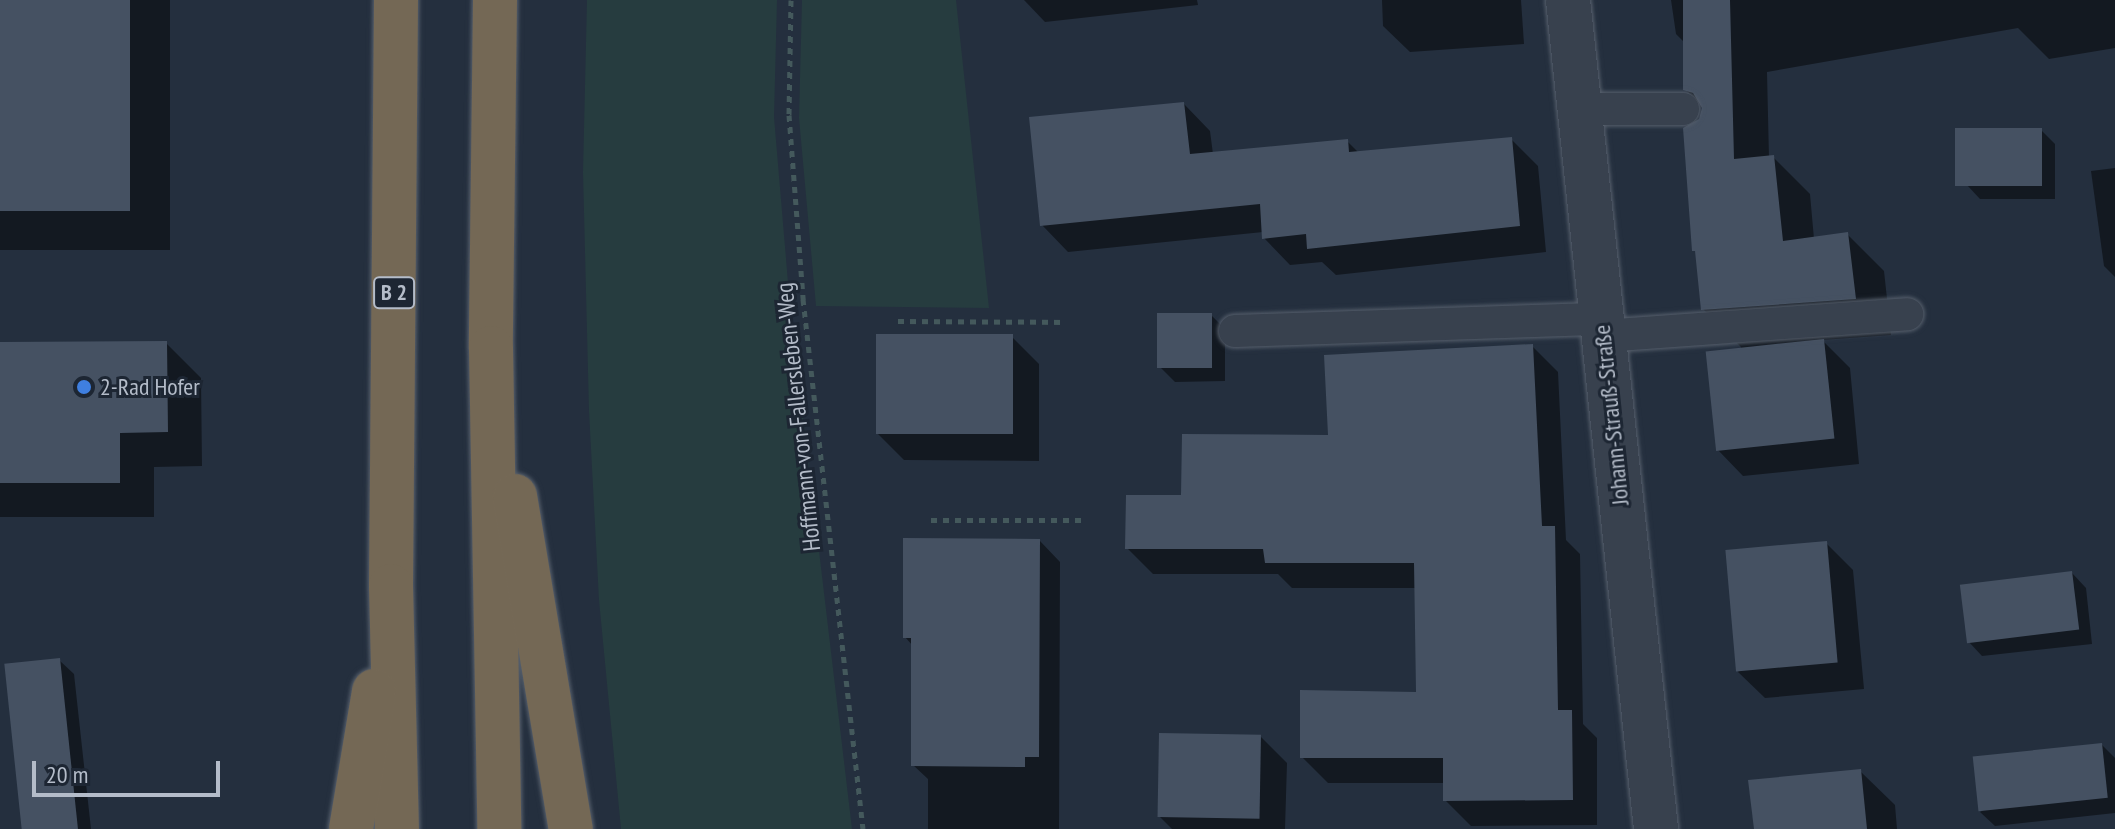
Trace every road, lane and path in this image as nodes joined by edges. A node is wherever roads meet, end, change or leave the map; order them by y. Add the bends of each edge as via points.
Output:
1 (396, 0) edge
2 (495, 0) edge
3 (791, 0) edge
4 (1568, 0) edge
5 (1579, 109) junction
6 (1683, 109) dead end
7 (1907, 314) dead end
8 (898, 321) dead end
9 (1066, 322) dead end
10 (1602, 328) junction
11 (1235, 331) dead end
12 (491, 348) junction
13 (931, 520) dead end
14 (1082, 520) dead end
15 (391, 586) junction
16 (351, 829) edge
17 (397, 829) edge
18 (499, 829) edge
19 (571, 829) edge
20 (863, 829) edge
21 (1656, 829) edge

1 - 15 highway, B 2
2 - 12 highway
3 - 20 path, Hoffmann-von-Fallersleben-Weg via 789,115 803,299
4 - 5 street, Johann-Strauß-Straße
5 - 6 lane
5 - 10 street, Johann-Strauß-Straße
7 - 10 lane
8 - 9 path
10 - 11 lane
10 - 21 street, Johann-Strauß-Straße
12 - 18 highway
12 - 19 highway
13 - 14 path
15 - 16 highway
15 - 17 highway, B 2

